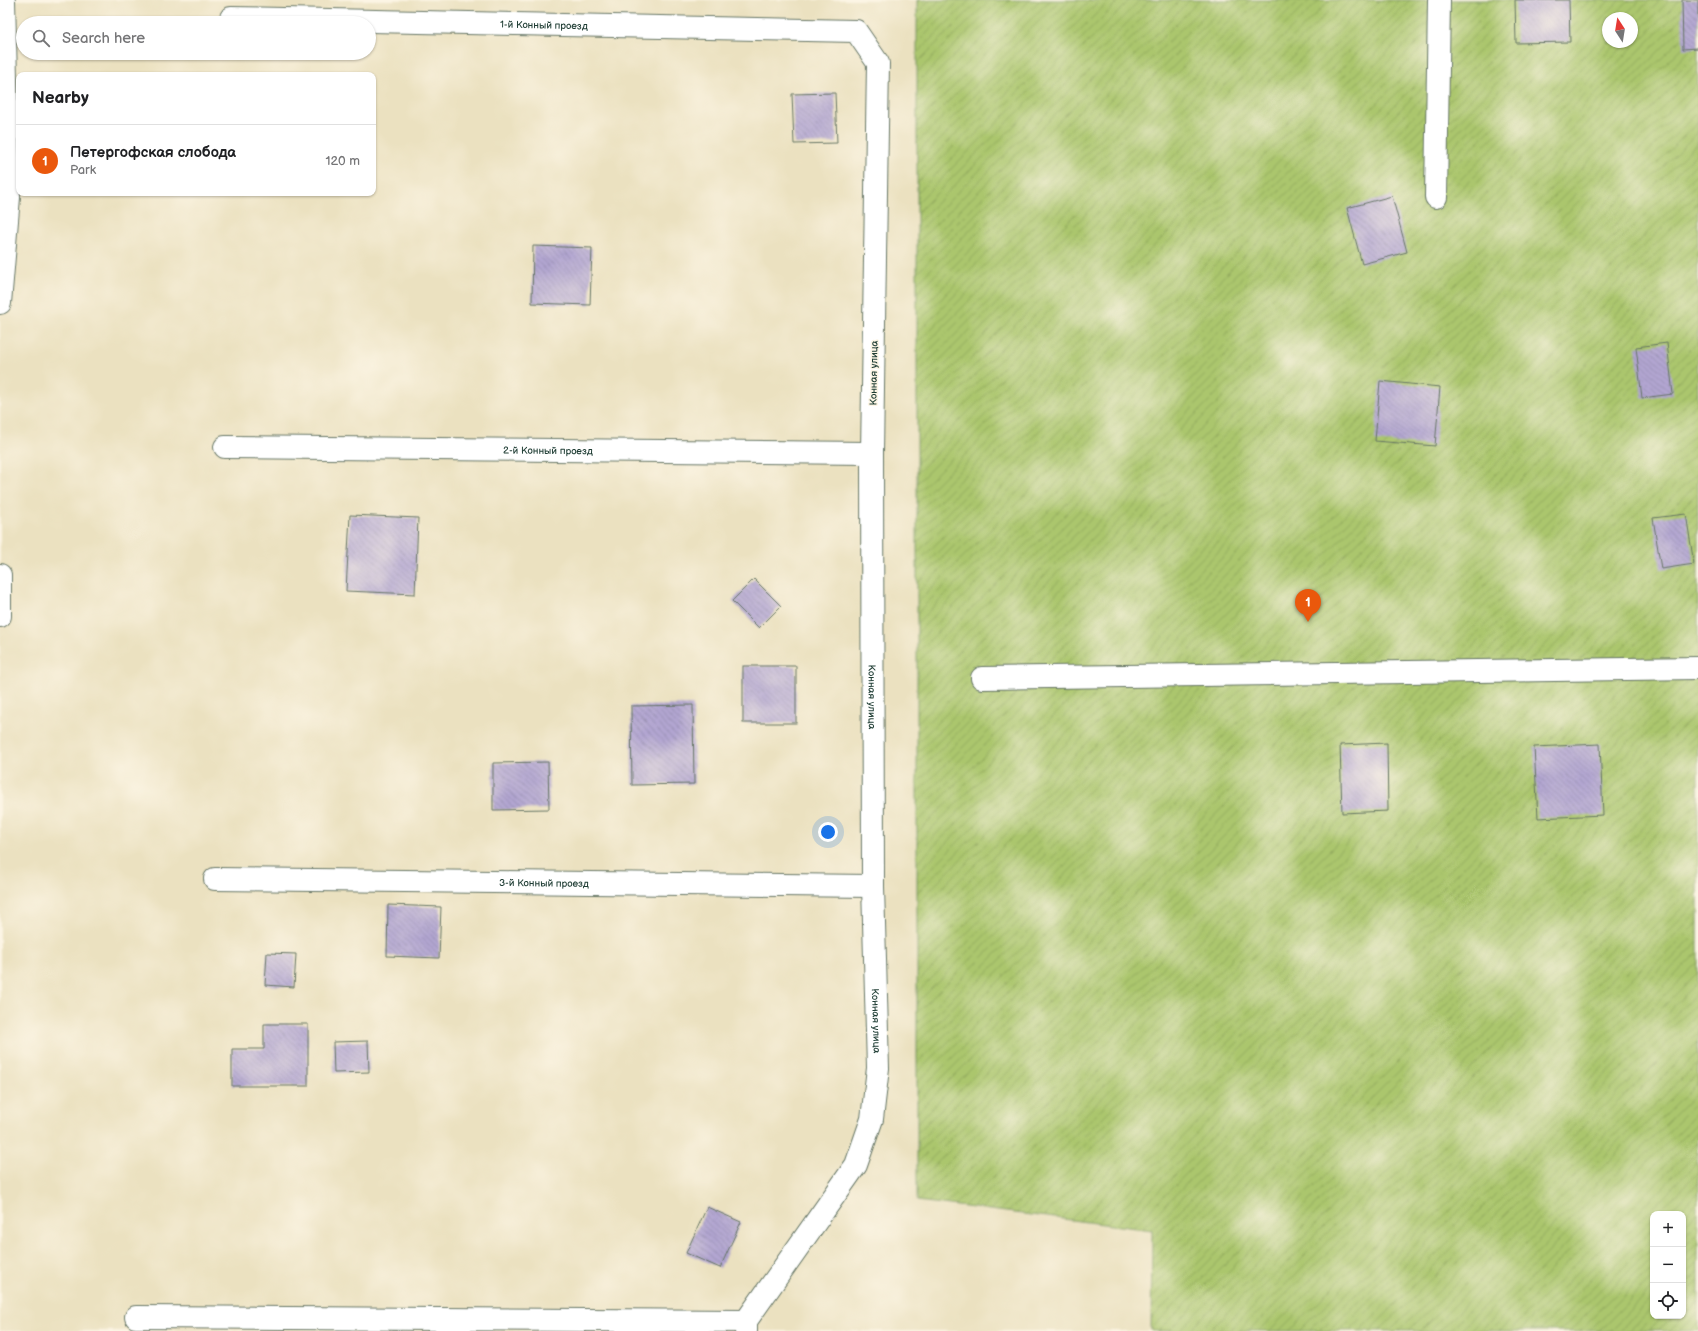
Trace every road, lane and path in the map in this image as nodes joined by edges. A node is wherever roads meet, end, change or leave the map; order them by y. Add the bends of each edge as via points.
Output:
1 (4, 0) edge
2 (1439, 0) edge
3 (376, 21) edge
4 (856, 31) joint
5 (1436, 196) dead end
6 (0, 303) edge
7 (225, 448) dead end
8 (872, 453) junction
9 (0, 575) edge
10 (0, 616) edge
11 (1698, 668) edge
12 (982, 678) dead end
13 (215, 879) dead end
14 (873, 886) junction
15 (136, 1317) dead end
16 (746, 1326) edge

1 - 6 street via 9,197
2 - 5 street
3 - 4 street, 1-й Конный проезд
4 - 8 street, Конная улица via 878,63
7 - 8 street, 2-й Конный проезд
8 - 14 street, Конная улица
9 - 10 street
11 - 12 street
13 - 14 street, 3-й Конный проезд
14 - 16 street, Конная улица via 878,1068 872,1119 856,1165
15 - 16 street

